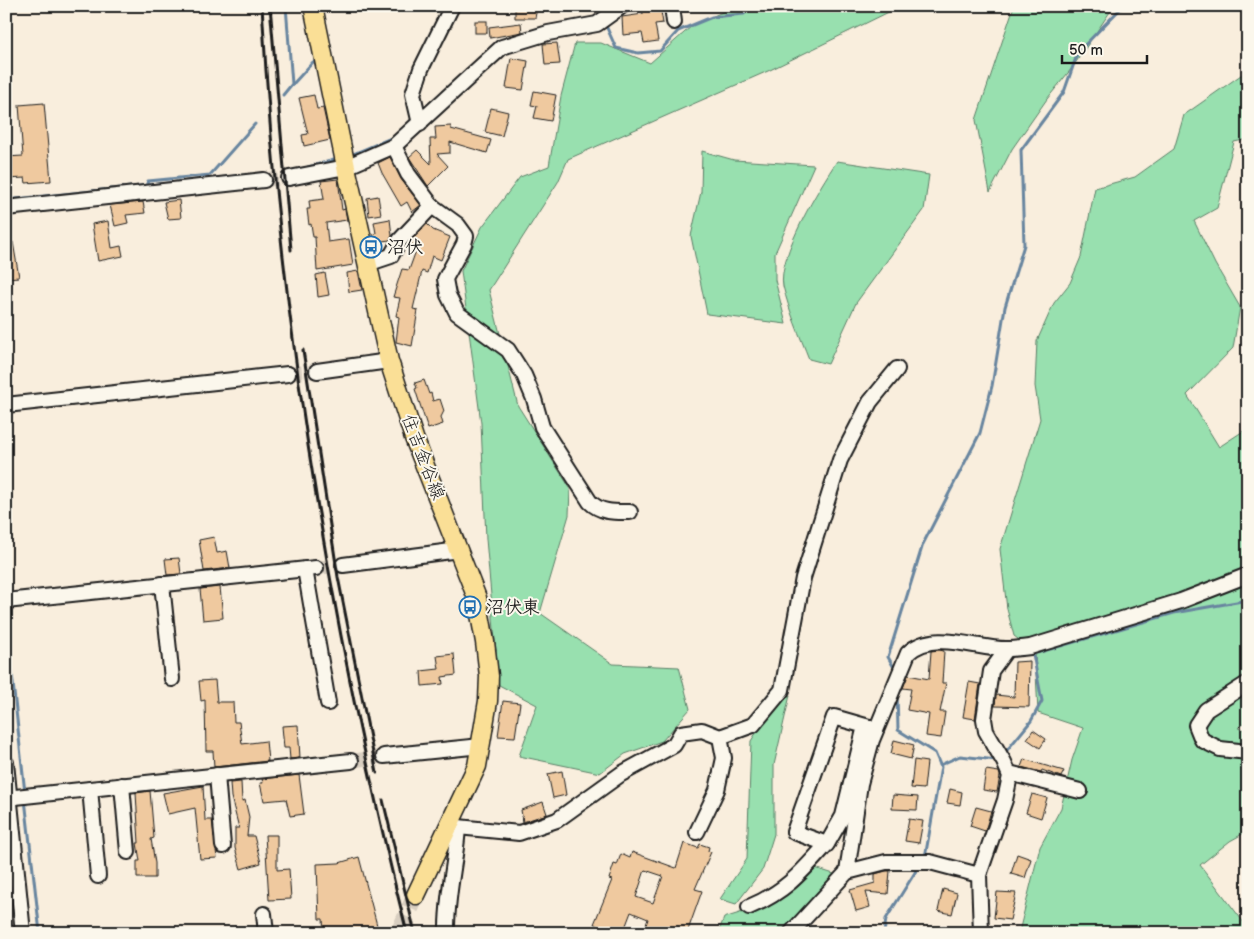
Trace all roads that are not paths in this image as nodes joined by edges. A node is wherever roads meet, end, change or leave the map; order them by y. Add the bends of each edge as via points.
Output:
1 (313, 6) edge
2 (452, 6) edge
3 (622, 6) edge
4 (672, 6) edge
5 (674, 22) dead end
6 (420, 124) junction
7 (394, 146) junction
8 (346, 167) junction
9 (289, 178) tunnel mouth
10 (264, 180) tunnel mouth
11 (432, 206) junction
12 (6, 208) edge
13 (367, 264) junction
14 (389, 361) junction
15 (896, 369) dead end
16 (317, 371) tunnel mouth
17 (288, 374) tunnel mouth
18 (6, 405) edge
19 (630, 512) dead end
20 (459, 550) junction
21 (343, 565) tunnel mouth
22 (1248, 575) edge
23 (162, 584) junction
24 (6, 601) edge
25 (1006, 649) junction
26 (172, 679) dead end
27 (1248, 684) edge
28 (328, 703) dead end
29 (871, 728) junction
30 (720, 737) junction
31 (481, 746) junction
32 (1248, 752) edge
33 (384, 756) tunnel mouth
34 (351, 761) tunnel mouth
35 (1003, 762) junction
36 (6, 763) edge
37 (217, 775) junction
38 (122, 785) junction
39 (90, 789) junction
40 (1080, 791) dead end
41 (16, 796) edge
42 (454, 825) junction
43 (697, 832) dead end
44 (10, 834) edge
45 (826, 844) junction
46 (223, 846) dead end
47 (128, 852) dead end
48 (847, 872) junction
49 (979, 875) junction
50 (98, 876) dead end
51 (416, 895) tunnel mouth
52 (749, 907) dead end
53 (264, 914) dead end
54 (23, 933) edge
55 (266, 933) edge
56 (447, 933) edge
57 (791, 933) edge
58 (981, 933) edge

1 - 8 main road, 住吉金谷線
2 - 6 street via 421,69 413,94
3 - 6 street via 597,24 548,33 502,47
4 - 5 street
6 - 7 street
7 - 8 street
7 - 11 street via 408,174
8 - 9 street
8 - 13 main road, 住吉金谷線
10 - 12 street
11 - 13 street via 400,240 391,256
11 - 19 street via 458,225 466,236 445,279 457,313 508,350 524,376 542,427 595,508
13 - 14 main road, 住吉金谷線
14 - 16 street
14 - 20 main road, 住吉金谷線 via 414,438
15 - 30 street via 870,402 840,460 803,578 782,690 753,725
17 - 18 street
20 - 21 street
20 - 31 main road, 住吉金谷線 via 477,598 489,676
22 - 25 street via 1100,626 1030,647
23 - 24 street
23 - 26 street
23 - 28 street via 311,569
25 - 29 street via 936,641 916,645 908,653 892,692
25 - 35 street via 991,671 984,719 986,731
27 - 32 street via 1206,710 1196,725 1202,740 1220,750
29 - 45 street via 843,816
29 - 45 street via 834,717 794,832
29 - 48 street
30 - 42 street via 702,730 681,732 674,745 621,774 557,820 519,833
30 - 43 street via 724,758 717,790
31 - 33 street
31 - 42 main road, 住吉金谷線
34 - 37 street
35 - 40 street
35 - 49 street via 1005,800
36 - 41 street
37 - 38 street
37 - 46 street
38 - 39 street
38 - 47 street
39 - 41 street
39 - 50 street
41 - 44 street
42 - 51 main road, 住吉金谷線
42 - 56 street via 456,859 446,914
44 - 54 street
45 - 52 street via 797,877 773,897
48 - 49 street via 886,862 929,862
48 - 57 street
49 - 58 street
53 - 55 street

